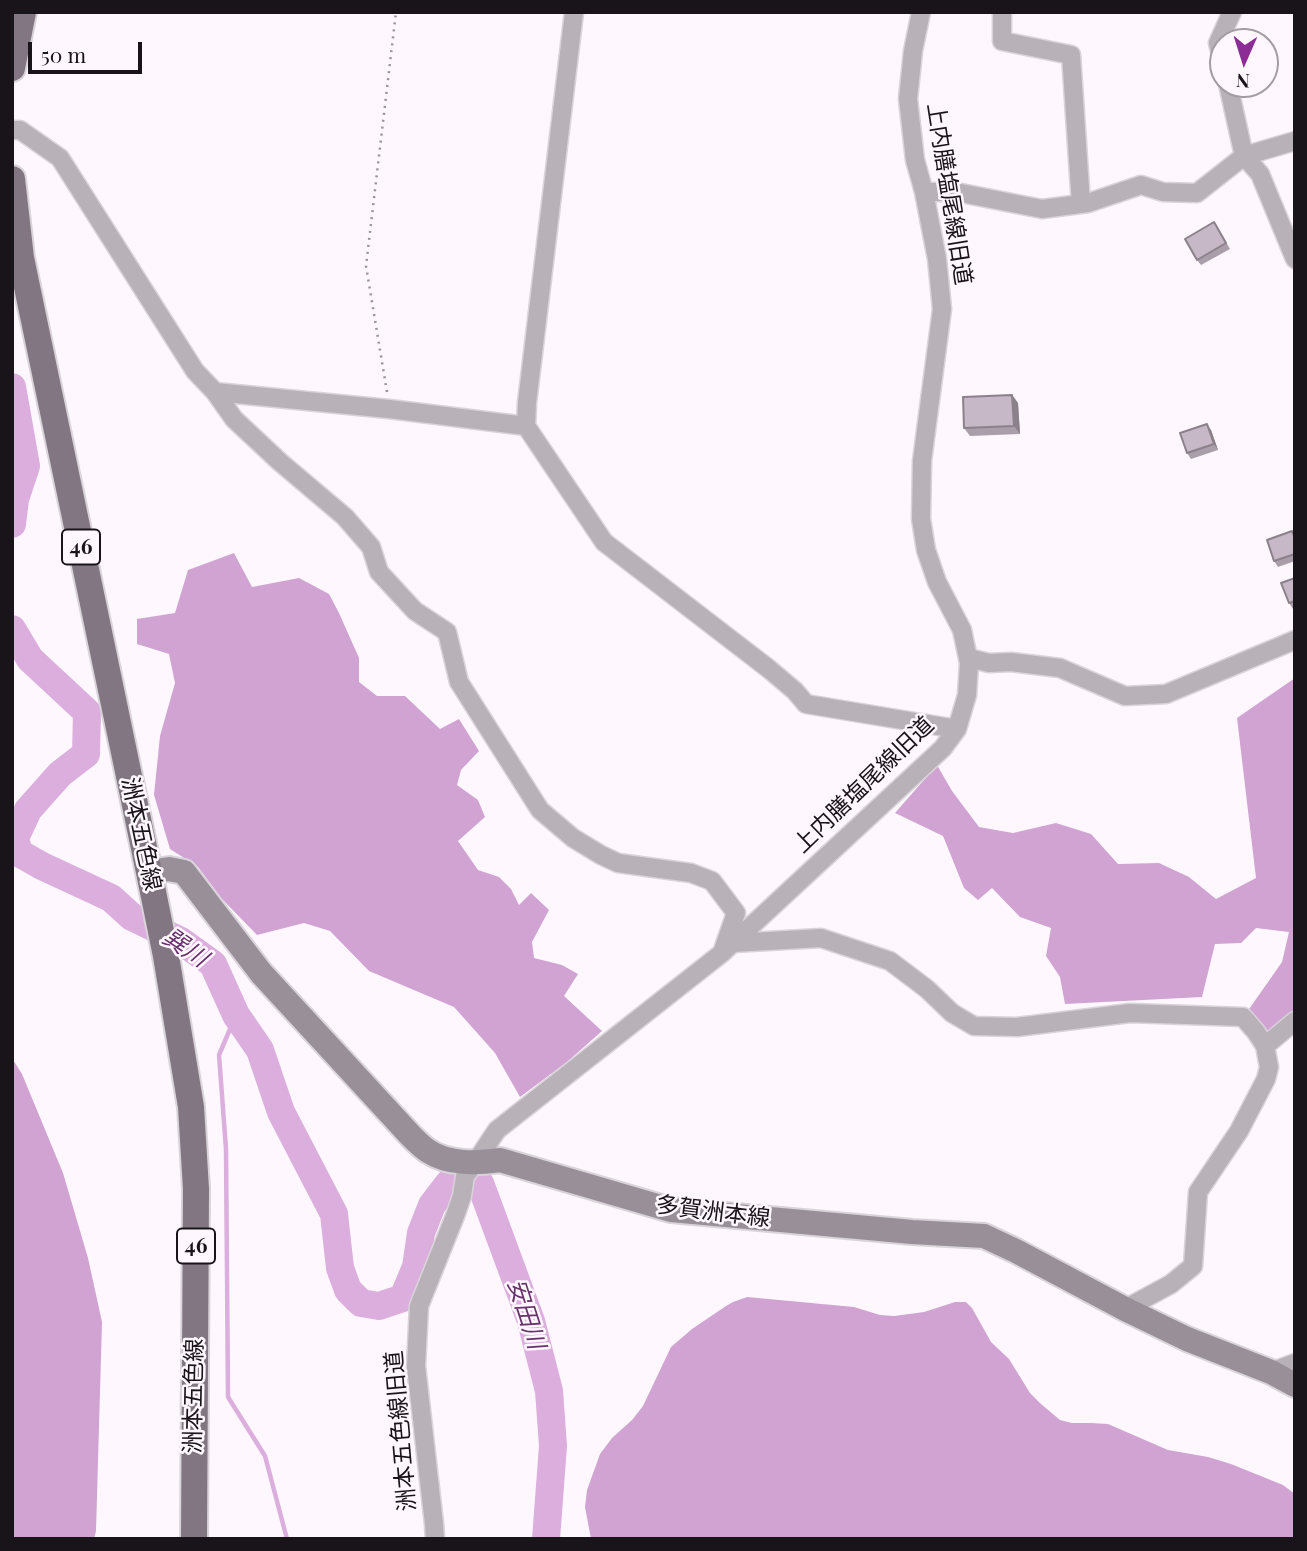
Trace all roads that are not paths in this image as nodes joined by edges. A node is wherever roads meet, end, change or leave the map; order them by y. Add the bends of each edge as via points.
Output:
1 (23, 12) edge
2 (574, 12) edge
3 (920, 12) edge
4 (1002, 12) edge
5 (1232, 12) edge
6 (1225, 28) edge
7 (12, 68) edge
8 (1231, 98) edge
9 (12, 130) edge
10 (1295, 141) edge
11 (1244, 156) junction
12 (12, 179) edge
13 (924, 192) junction
14 (1081, 204) junction
15 (1295, 259) edge
16 (215, 392) junction
17 (526, 426) junction
18 (1295, 640) edge
19 (969, 658) junction
20 (957, 729) junction
21 (149, 872) junction
22 (727, 948) junction
23 (1295, 1021) edge
24 (1265, 1046) junction
25 (470, 1170) junction
26 (1125, 1309) junction
27 (1295, 1363) edge
28 (1271, 1372) junction
29 (1295, 1385) edge
30 (194, 1539) edge
31 (435, 1539) edge

1 - 7 main road
2 - 17 street
3 - 13 street, 上内膳塩尾線旧道 via 908,100
4 - 14 street via 1002,41 1071,55
5 - 6 street
8 - 11 street
9 - 16 street via 20,130 60,158 195,371
10 - 11 street
11 - 14 street via 1196,192 1163,192 1141,185
11 - 15 street via 1260,174
12 - 21 main road, 洲本五色線 / 46 via 21,258
13 - 14 street via 956,192 1042,209
13 - 19 street, 上内膳塩尾線旧道 via 942,309 922,461 921,519 937,582 962,630
16 - 17 street
16 - 22 street via 234,419 345,517 371,547 379,572 415,611 447,632 459,682 540,810 573,838 618,863 691,873 712,881 736,913
17 - 20 street via 604,542 778,676 806,704
18 - 19 street via 1166,694 1125,696 1060,668
19 - 20 street, 上内膳塩尾線旧道 via 967,695
20 - 22 street, 上内膳塩尾線旧道
21 - 25 main road, 多賀洲本線 via 184,872 261,974 411,1136 429,1152
21 - 30 main road, 洲本五色線 / 46 via 191,1107 196,1189
22 - 24 street via 821,938 890,961 974,1026 1017,1027 1130,1013 1243,1017
22 - 25 street, 上内膳塩尾線旧道 via 497,1130
23 - 24 street
24 - 26 street via 1266,1079 1239,1131 1198,1192 1193,1266
25 - 26 main road, 多賀洲本線 via 500,1160 671,1210 984,1236
25 - 31 street, 洲本五色線旧道 via 419,1306 416,1366
26 - 28 main road, 多賀洲本線
27 - 28 street
28 - 29 main road, 多賀洲本線

